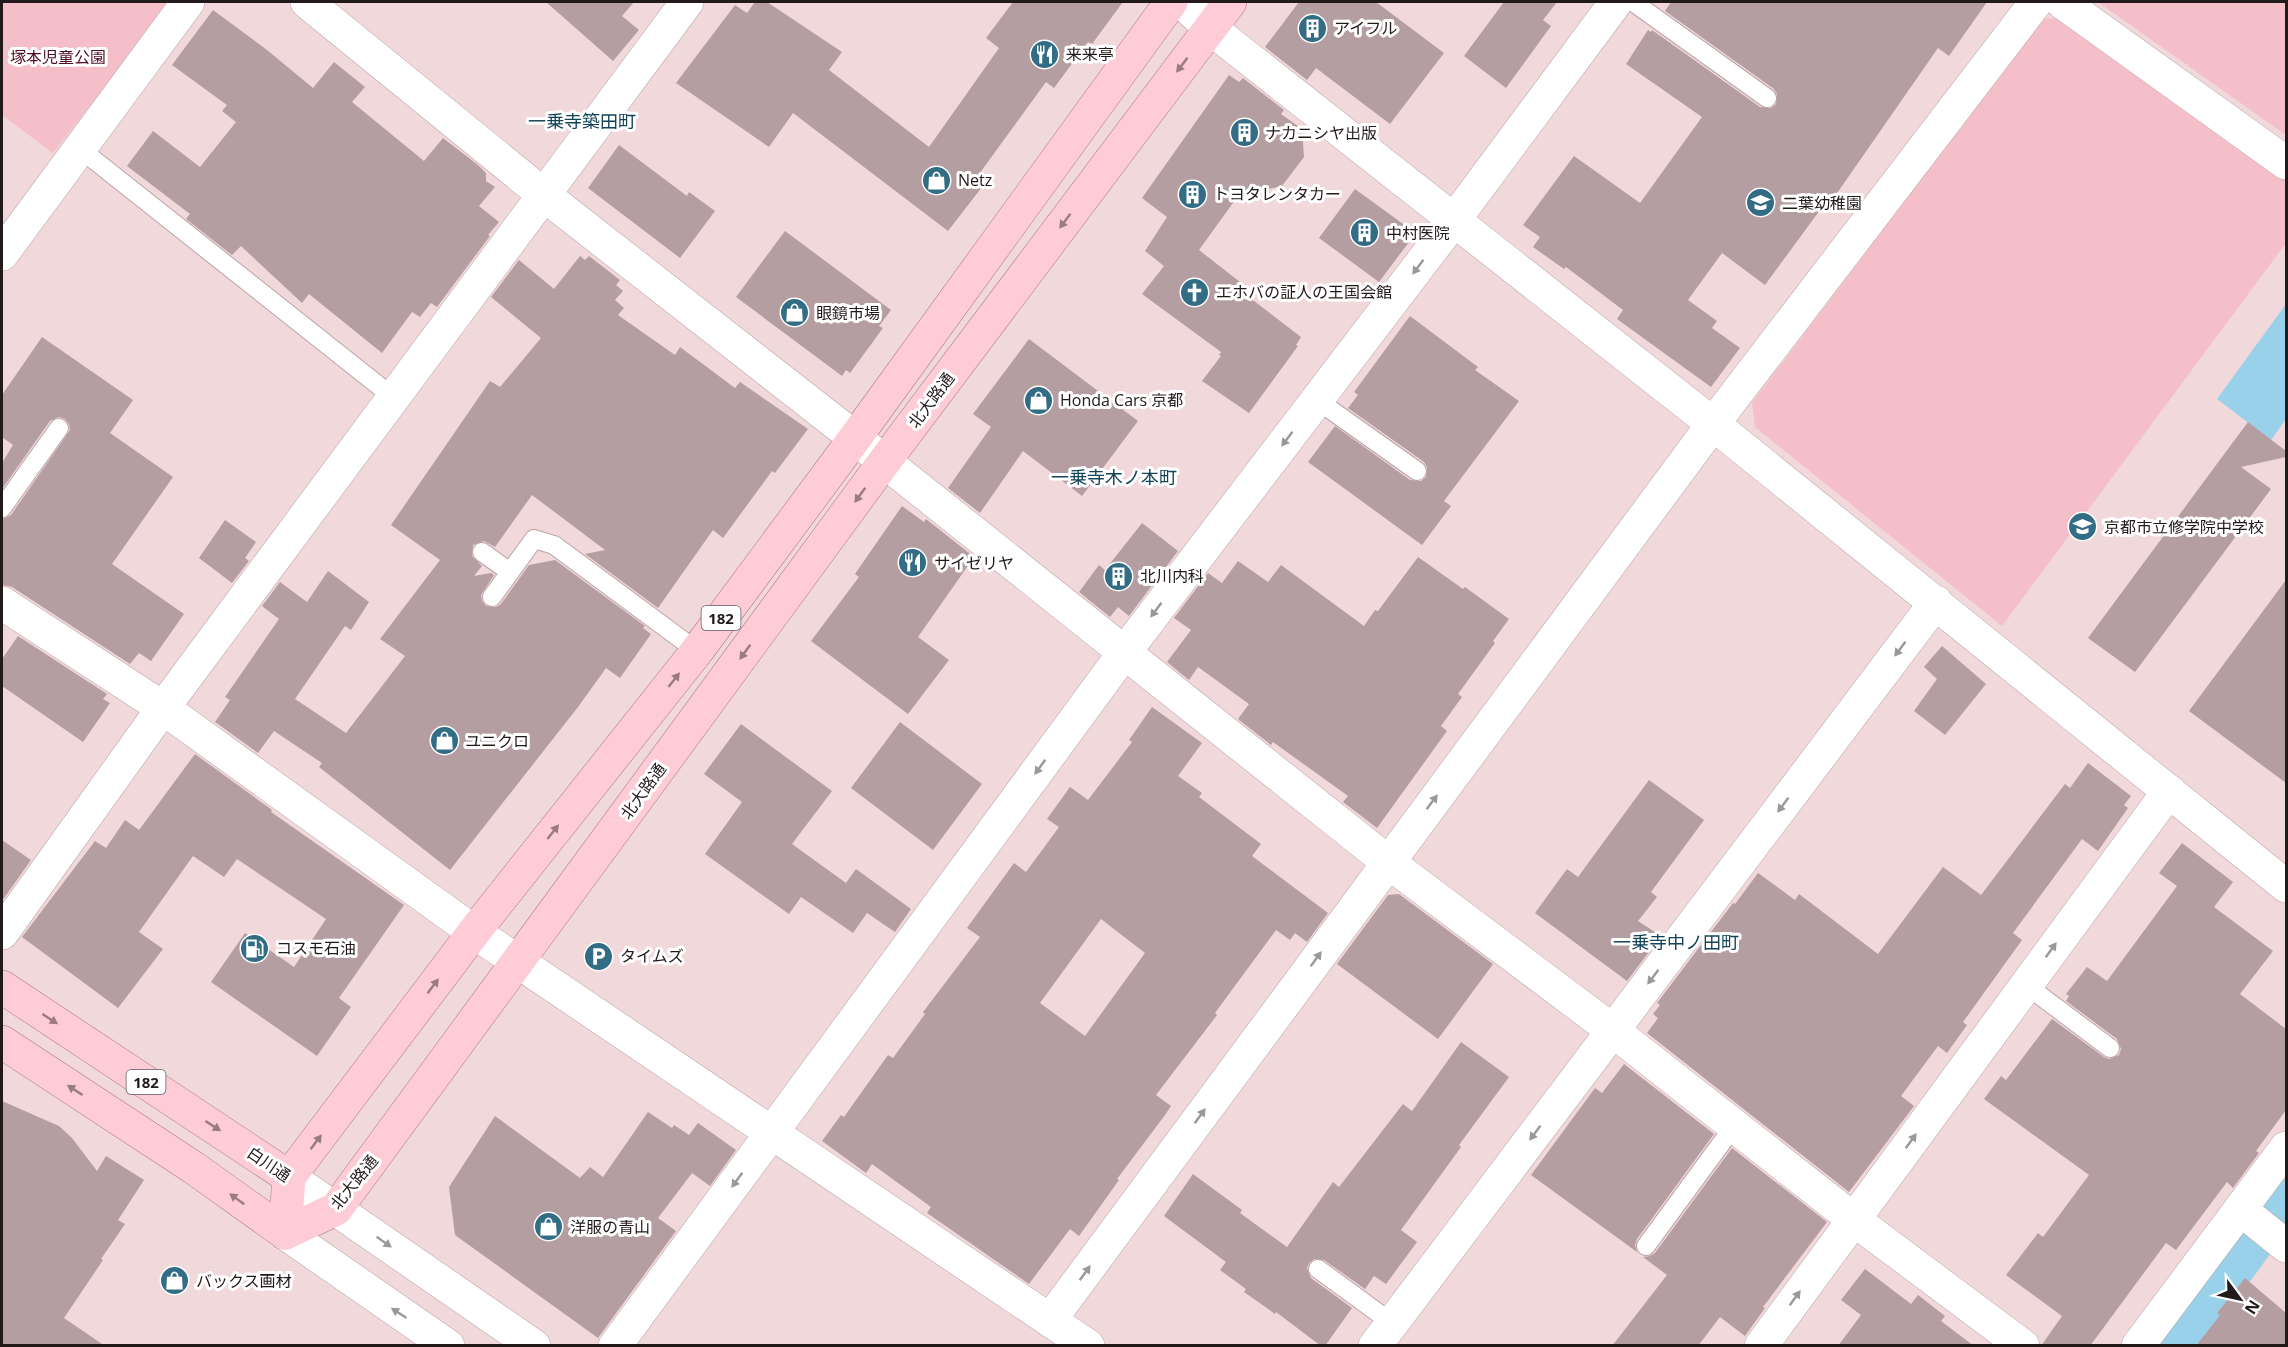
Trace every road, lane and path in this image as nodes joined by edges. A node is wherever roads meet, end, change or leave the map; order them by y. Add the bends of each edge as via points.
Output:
1 (188, 2) edge
2 (307, 2) edge
3 (687, 2) edge
4 (1171, 2) edge
5 (1182, 2) edge
6 (1230, 2) edge
7 (1616, 2) edge
8 (1633, 2) edge
9 (2036, 2) edge
10 (2062, 2) edge
11 (1210, 28) junction
12 (1767, 98) dead end
13 (80, 148) junction
14 (2286, 163) edge
15 (544, 195) junction
16 (1454, 220) junction
17 (2, 254) edge
18 (393, 397) junction
19 (1317, 400) junction
20 (1713, 424) junction
21 (59, 428) dead end
22 (855, 438) junction
23 (884, 462) junction
24 (1417, 471) dead end
25 (2, 508) edge
26 (482, 552) dead end
27 (510, 572) junction
28 (492, 597) dead end
29 (1936, 602) junction
30 (2, 603) edge
31 (697, 651) junction
32 (1124, 653) junction
33 (163, 708) junction
34 (2169, 791) junction
35 (1388, 862) junction
36 (2286, 886) edge
37 (474, 932) junction
38 (2, 933) edge
39 (518, 962) junction
40 (2026, 984) junction
41 (2, 987) edge
42 (1612, 1030) junction
43 (2, 1042) edge
44 (2110, 1047) dead end
45 (1734, 1126) junction
46 (771, 1132) junction
47 (2286, 1148) edge
48 (289, 1177) junction
49 (336, 1209) junction
50 (1853, 1219) junction
51 (2264, 1228) edge
52 (285, 1233) junction
53 (1646, 1246) dead end
54 (1318, 1269) dead end
55 (1050, 1320) junction
56 (1383, 1334) edge
57 (518, 1341) edge
58 (2013, 1343) edge
59 (448, 1346) edge
60 (615, 1346) edge
61 (1088, 1346) edge
62 (1761, 1346) edge
63 (2138, 1346) edge

1 - 13 street
2 - 15 street
3 - 15 street
4 - 22 main road, 182
5 - 11 street
6 - 11 main road, 北大路通 / 182
7 - 16 street
8 - 12 lane
9 - 20 street
10 - 14 street
11 - 16 street
11 -> 23 main road, 北大路通 / 182
13 - 17 street
13 - 18 lane
15 - 18 street
15 - 22 street
16 -> 19 street
16 - 20 street
18 - 33 street
19 - 24 lane
19 -> 32 street
20 - 29 street
35 -> 20 street
21 - 25 lane
22 - 23 street
22 - 31 main road, 182
23 - 32 street
23 -> 39 main road, 北大路通 / 182
26 - 27 lane
27 - 28 lane
27 - 31 lane via 534,539 554,545
29 - 34 street
29 -> 42 street
30 - 33 street
37 -> 31 main road, 182
32 - 35 street
32 -> 46 street
33 - 37 street
33 - 38 street
34 - 36 street
40 -> 34 street
35 - 42 street
55 -> 35 street
37 - 39 street
48 -> 37 main road, 182
39 - 46 street
39 - 49 main road, 北大路通 / 182
40 - 44 lane
50 -> 40 street
41 -> 48 main road, 白川通 / 182
42 - 45 street
42 -> 56 street
52 -> 43 main road
45 - 50 street
45 - 53 lane
46 - 55 street
46 -> 60 street
47 - 51 street
48 - 49 street, 白川通
48 - 52 main road
49 - 52 main road, 北大路通 / 182
49 -> 57 street, 白川通
50 - 58 street
62 -> 50 street
51 - 63 street
59 -> 52 street
54 - 56 lane
55 - 61 street

